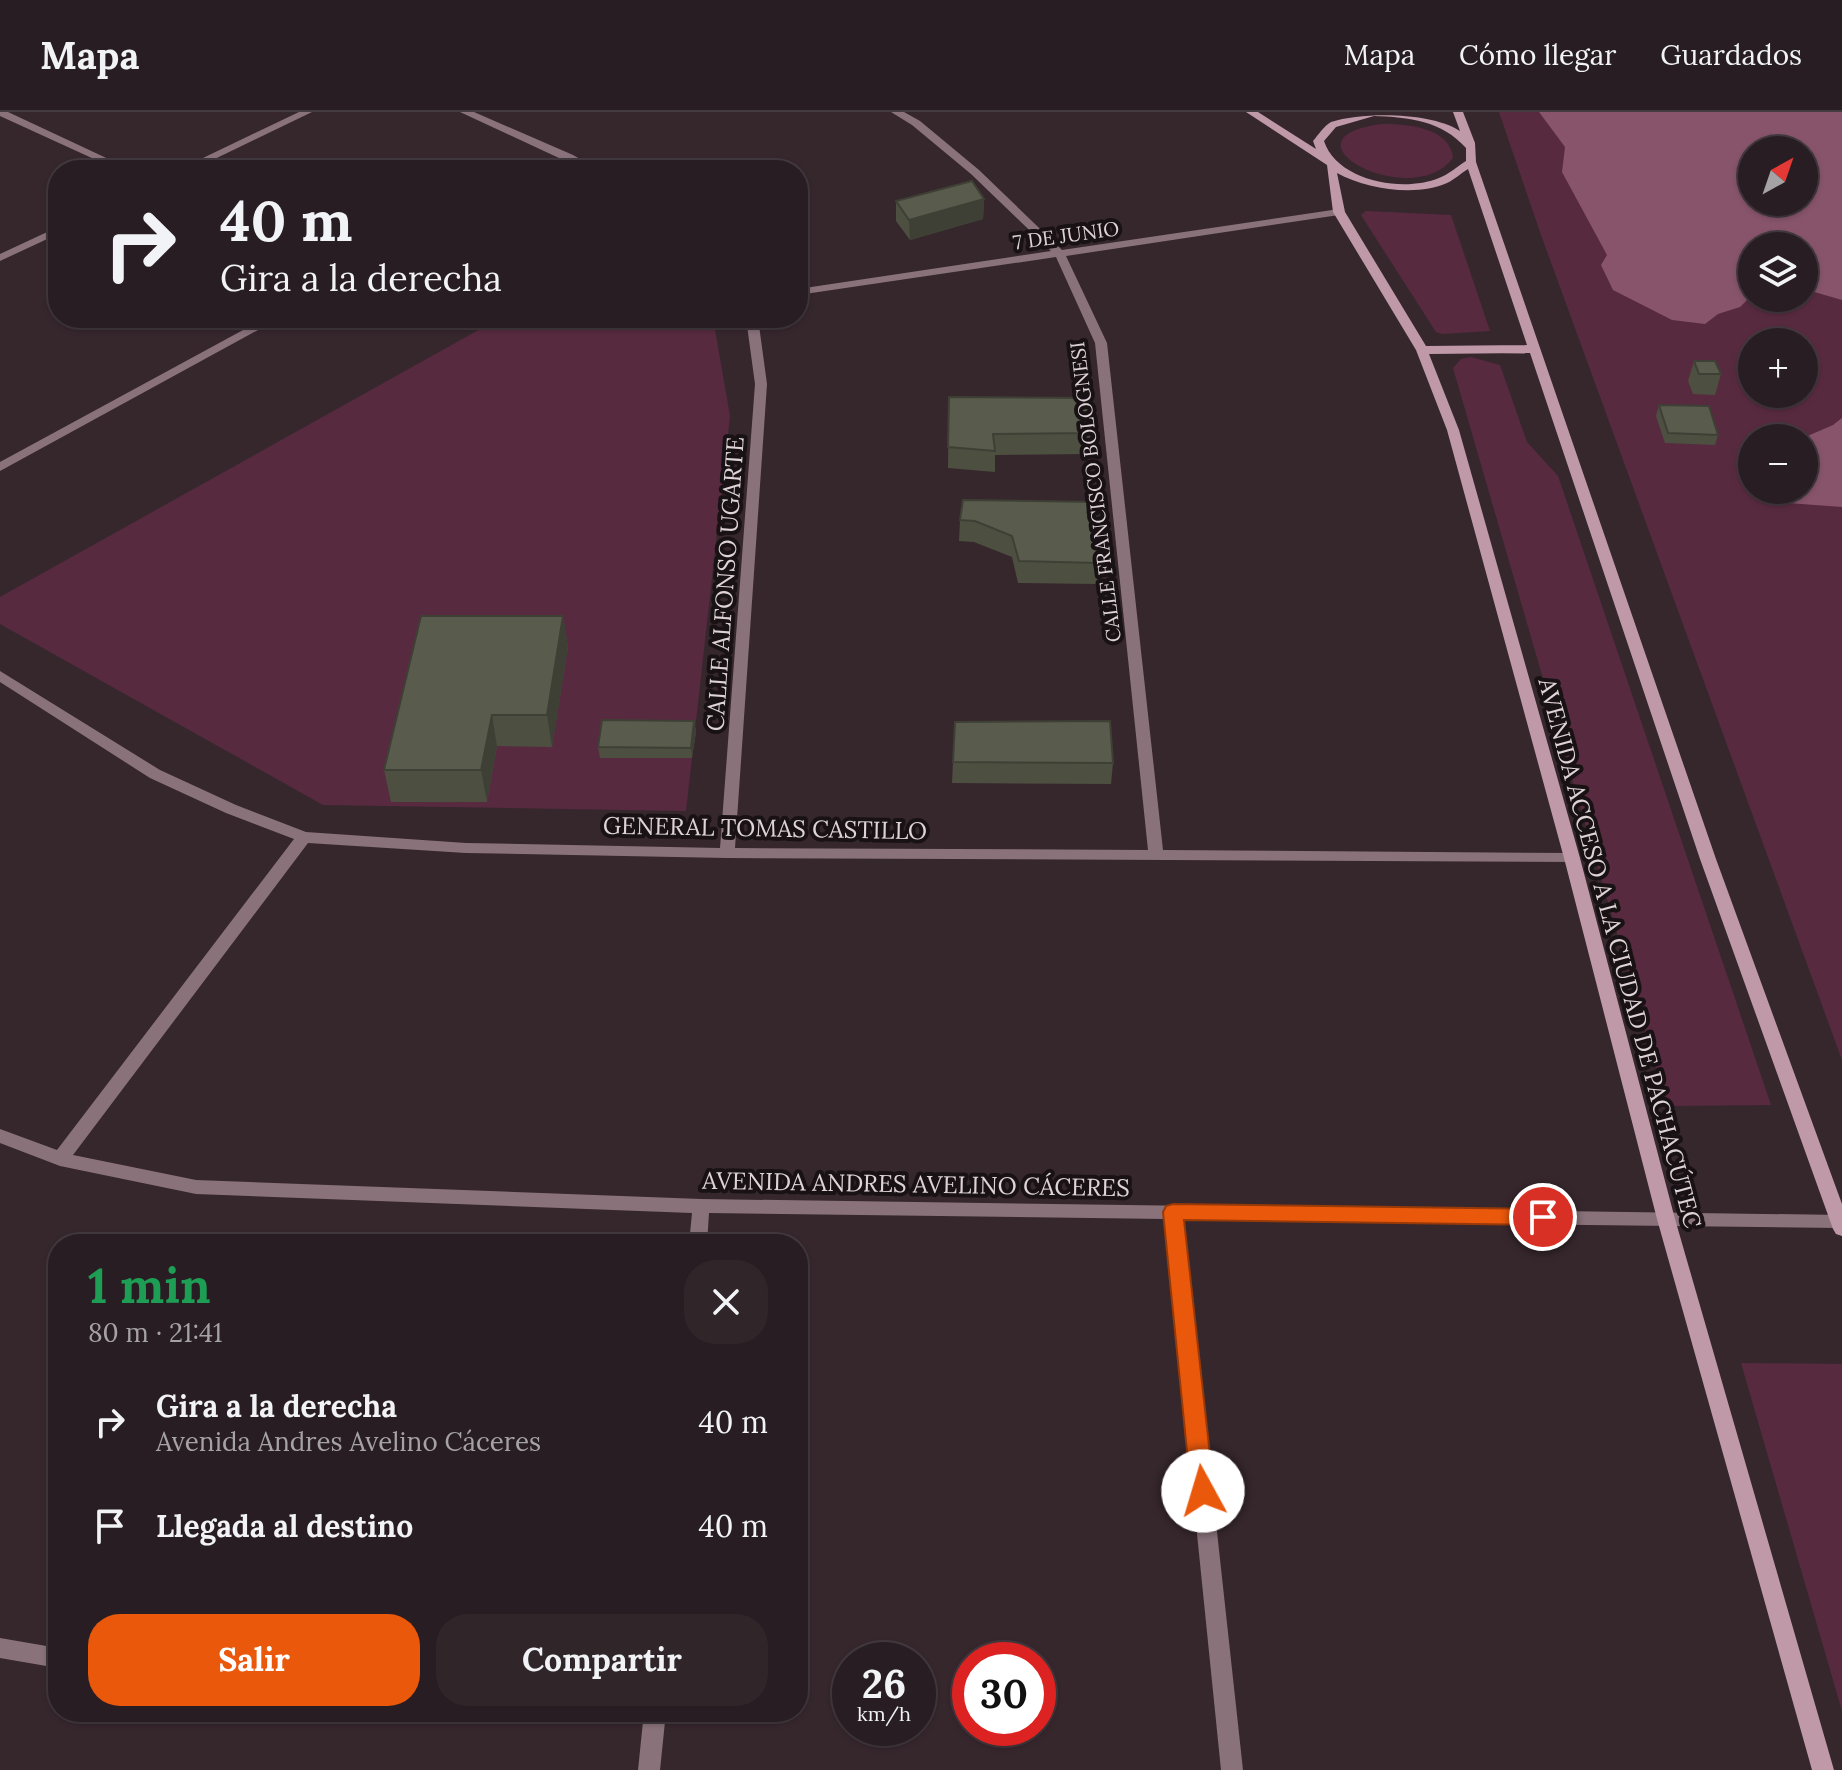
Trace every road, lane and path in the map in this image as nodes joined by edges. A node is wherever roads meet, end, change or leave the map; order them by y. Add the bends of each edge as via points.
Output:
1 (0, 112) edge
2 (307, 112) edge
3 (465, 112) edge
4 (896, 112) edge
5 (1251, 112) edge
6 (1458, 112) edge
7 (1372, 113) edge
8 (1394, 113) edge
9 (1471, 155) junction
10 (569, 157) junction
11 (105, 160) edge
12 (204, 160) edge
13 (564, 160) edge
14 (575, 160) edge
15 (1326, 162) junction
16 (1339, 212) junction
17 (48, 235) edge
18 (1060, 254) junction
19 (0, 258) edge
20 (808, 291) edge
21 (256, 328) edge
22 (753, 328) edge
23 (1533, 349) junction
24 (1422, 350) junction
25 (0, 467) edge
26 (0, 676) edge
27 (304, 837) junction
28 (727, 853) junction
29 (1156, 854) junction
30 (1572, 858) junction
31 (0, 1136) edge
32 (60, 1159) junction
33 (701, 1206) junction
34 (1173, 1212) junction
35 (1666, 1219) junction
36 (1841, 1225) edge
37 (699, 1234) edge
38 (0, 1648) edge
39 (48, 1656) edge
40 (654, 1722) edge
41 (649, 1770) edge
42 (1232, 1770) edge
43 (1823, 1770) edge

1 - 11 street
2 - 12 street
3 - 10 street
4 - 18 street, CALLE FRANCISCO BOLOGNESI via 975,172
5 - 15 main road
6 - 9 main road
7 - 8 main road
7 - 15 main road via 1332,124 1320,134 1317,145
8 - 9 main road via 1452,129
9 - 15 main road via 1462,173 1411,186 1373,183
9 - 23 main road
10 - 13 street
10 - 14 street
15 - 16 main road, AVENIDA ACCESO A LA CIUDAD DE PACHACÚTEC
16 - 18 street, 7 DE JUNIO
16 - 24 main road, AVENIDA ACCESO A LA CIUDAD DE PACHACÚTEC
17 - 19 street
18 - 20 street, 7 DE JUNIO
18 - 29 street, CALLE FRANCISCO BOLOGNESI via 1101,343
21 - 25 street
22 - 28 street, CALLE ALFONSO UGARTE via 761,384
23 - 24 main road
23 - 36 main road via 1708,859
24 - 30 main road, AVENIDA ACCESO A LA CIUDAD DE PACHACÚTEC via 1453,430
26 - 27 street, GENERAL TOMAS CASTILLO via 155,774
27 - 28 street, GENERAL TOMAS CASTILLO via 466,848
27 - 32 street
28 - 29 street, GENERAL TOMAS CASTILLO
29 - 30 street, GENERAL TOMAS CASTILLO
30 - 35 main road, AVENIDA ACCESO A LA CIUDAD DE PACHACÚTEC
31 - 32 street, AVENIDA ANDRES AVELINO CÁCERES
32 - 33 street, AVENIDA ANDRES AVELINO CÁCERES via 196,1187
33 - 34 street, AVENIDA ANDRES AVELINO CÁCERES
33 - 37 street
34 - 35 street, AVENIDA ANDRES AVELINO CÁCERES
34 - 42 street
35 - 36 street, AVENIDA ANDRES AVELINO CÁCERES
35 - 43 main road, AVENIDA ACCESO A LA CIUDAD DE PACHACÚTEC
38 - 39 street
40 - 41 street

